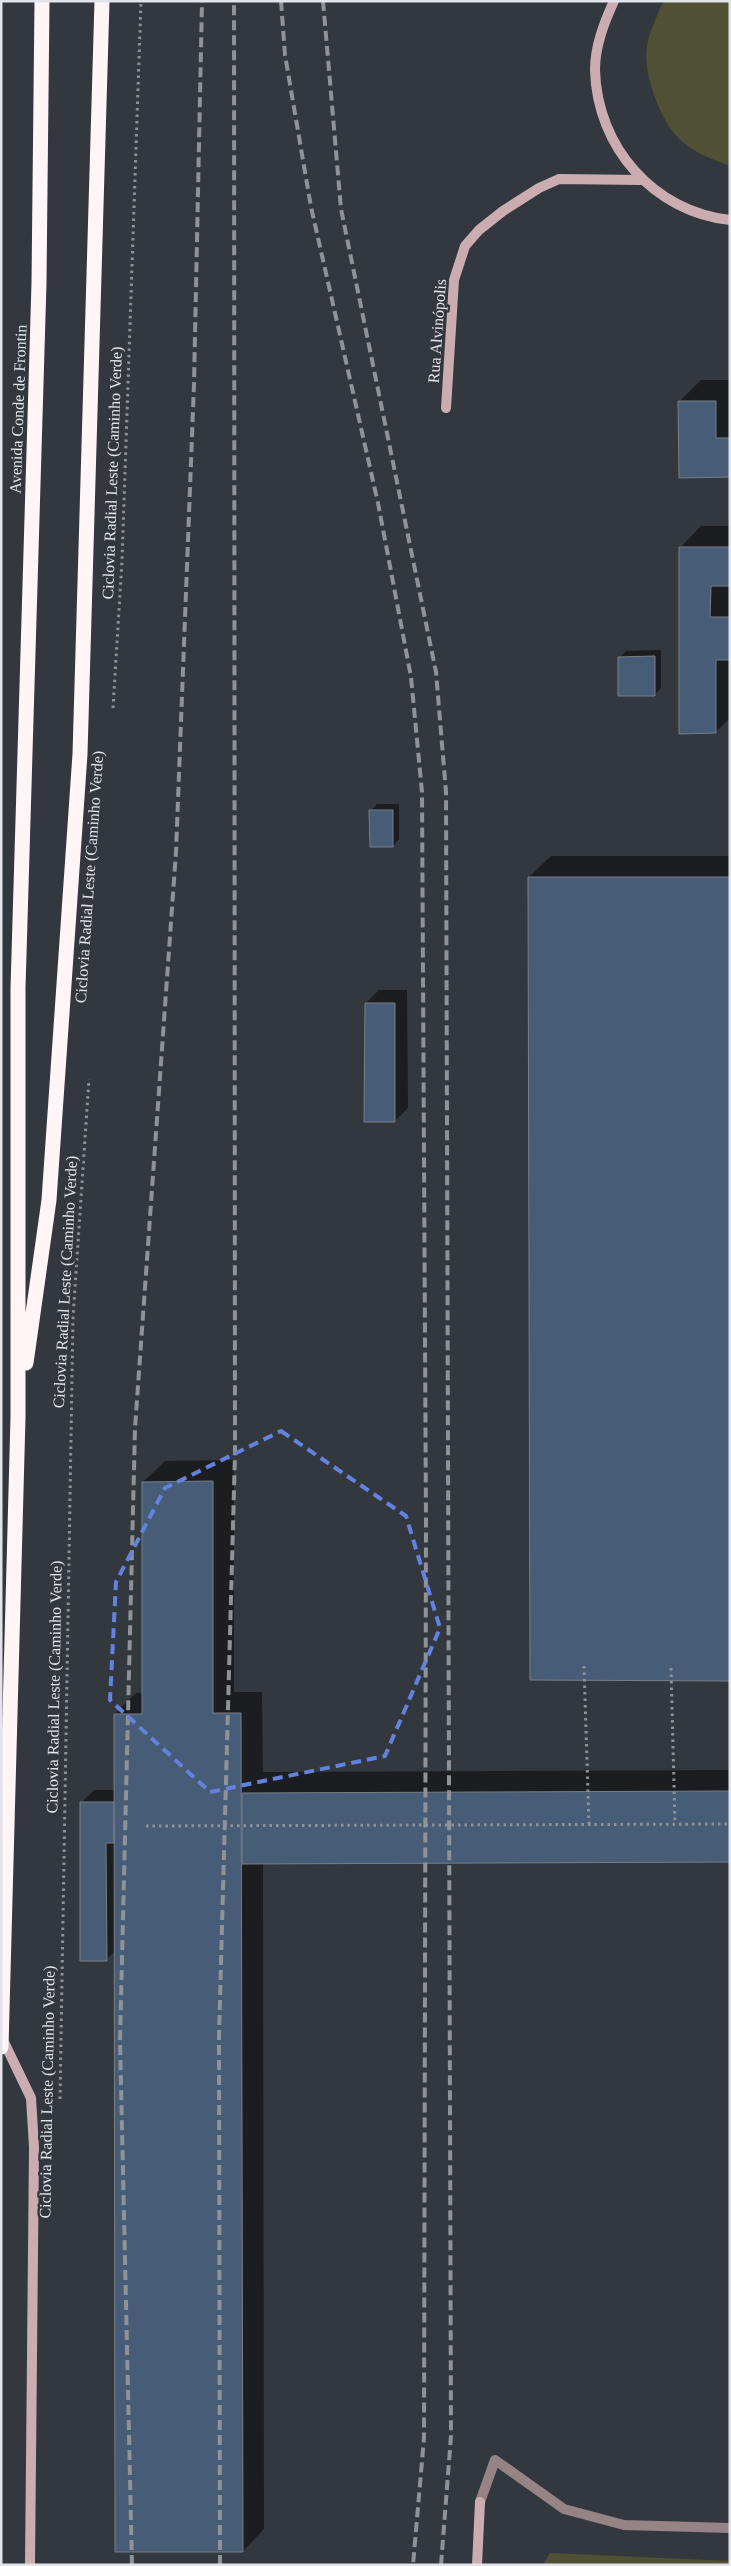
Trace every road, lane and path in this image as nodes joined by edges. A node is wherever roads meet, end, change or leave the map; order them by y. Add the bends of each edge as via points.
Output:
1 (42, 1) edge
2 (102, 1) edge
3 (141, 1) edge
4 (614, 1) edge
5 (641, 180) junction
6 (730, 220) edge
7 (446, 408) dead end
8 (112, 710) dead end
9 (89, 1069) dead end
10 (18, 1417) junction
11 (584, 1666) dead end
12 (671, 1668) dead end
13 (589, 1824) junction
14 (675, 1824) junction
15 (730, 1824) edge
16 (146, 1826) dead end
17 (2, 2042) edge
18 (60, 2104) dead end
19 (730, 2528) edge
20 (30, 2565) edge
21 (477, 2565) edge

1 - 10 highway, Avenida Conde de Frontin via 39,283 18,988
2 - 10 highway via 80,754 49,1200
3 - 8 path, Ciclovia Radial Leste (Caminho Verde) via 122,561
4 - 5 street via 601,30 595,70 602,114 616,148
5 - 6 street via 672,203 709,218
5 - 7 street, Rua Alvinópolis via 560,179 503,211 464,246 454,280
9 - 18 path, Ciclovia Radial Leste (Caminho Verde) via 73,1317
10 - 17 highway, Avenida Conde de Frontin
11 - 13 path
12 - 14 path
13 - 14 path, bridge
13 - 16 path, bridge
14 - 15 path, bridge
17 - 20 street via 30,2098 34,2147
19 - 21 street via 624,2525 564,2509 495,2460 480,2502

